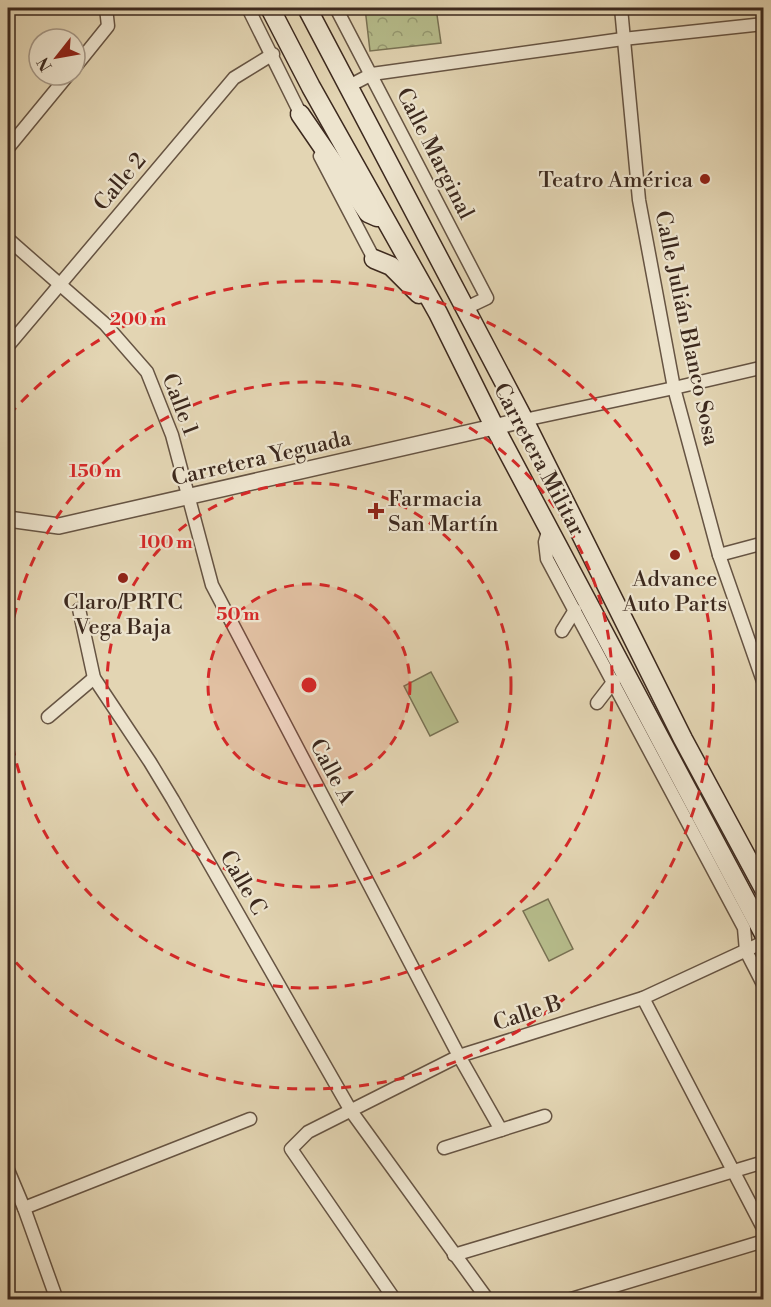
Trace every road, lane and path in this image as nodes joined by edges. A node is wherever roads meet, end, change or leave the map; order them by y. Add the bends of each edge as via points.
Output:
1 (106, 8) edge
2 (248, 8) edge
3 (270, 8) edge
4 (307, 8) edge
5 (336, 8) edge
6 (621, 8) edge
7 (764, 24) edge
8 (622, 39) junction
9 (87, 52) edge
10 (273, 54) junction
11 (372, 74) junction
12 (349, 86) junction
13 (58, 87) edge
14 (300, 114) junction
15 (8, 148) edge
16 (387, 222) junction
17 (8, 239) edge
18 (374, 259) joint
19 (60, 284) junction
20 (466, 308) junction
21 (438, 313) junction
22 (8, 346) edge
23 (764, 367) edge
24 (674, 388) junction
25 (524, 420) junction
26 (494, 426) junction
27 (188, 498) junction
28 (8, 519) edge
29 (549, 528) junction
30 (764, 543) edge
31 (719, 555) junction
32 (79, 609) dead end
33 (576, 610) junction
34 (562, 631) dead end
35 (94, 678) junction
36 (614, 681) junction
37 (764, 684) edge
38 (597, 703) dead end
39 (48, 717) dead end
40 (764, 889) edge
41 (764, 934) edge
42 (764, 942) edge
43 (746, 951) junction
44 (764, 986) edge
45 (643, 998) junction
46 (459, 1056) junction
47 (351, 1111) junction
48 (545, 1116) dead end
49 (250, 1119) dead end
50 (501, 1130) junction
51 (444, 1148) dead end
52 (764, 1162) edge
53 (8, 1170) edge
54 (734, 1171) junction
55 (24, 1208) junction
56 (764, 1230) edge
57 (764, 1241) edge
58 (454, 1255) junction
59 (57, 1299) edge
60 (395, 1299) edge
61 (488, 1299) edge
62 (568, 1299) edge

1 - 9 street via 108,26
2 - 10 street
3 - 16 main road, Carretera Militar
4 - 12 main road, Carretera Militar
5 - 11 street, Calle Marginal
6 - 8 street, Calle Julián Blanco Sosa
7 - 8 street
8 - 11 street
8 - 24 street, Calle Julián Blanco Sosa via 639,200
10 - 14 street
10 - 19 street, Calle 2 via 234,78
11 - 12 street
11 - 20 street, Calle Marginal via 487,298
12 - 20 main road, Carretera Militar
13 - 15 street
14 - 16 main road via 369,213
14 - 18 street
16 - 21 main road, Carretera Militar
17 - 19 street, Calle 1
18 - 21 main road via 391,266
19 - 22 street, Calle 2
19 - 27 street, Calle 1 via 105,324 147,372 172,435
20 - 25 main road, Carretera Militar
21 - 26 main road, Carretera Militar
23 - 24 street
24 - 25 street
24 - 31 street, Calle Julián Blanco Sosa
25 - 26 street, Carretera Yeguada
25 - 40 main road, Carretera Militar via 683,739
26 - 27 street, Carretera Yeguada
26 - 29 main road, Carretera Militar
27 - 28 street, Carretera Yeguada via 59,526
27 - 46 street, Calle A via 212,585
29 - 33 street via 545,542 548,559
29 - 41 main road, Carretera Militar
30 - 31 street
31 - 37 street, Calle Julián Blanco Sosa
32 - 35 street
33 - 34 street
33 - 36 street
35 - 39 street
35 - 47 street, Calle C via 150,762
36 - 38 street
36 - 43 street via 744,928
42 - 43 street, Calle B
43 - 44 street
43 - 45 street, Calle B
45 - 46 street, Calle B
45 - 54 street
46 - 47 street, Calle B
46 - 50 street, Calle A
47 - 58 street, Calle C
47 - 60 street, Calle B via 309,1132 291,1149
48 - 50 street
49 - 55 street
50 - 51 street
52 - 54 street
53 - 55 street
54 - 56 street
54 - 58 street
55 - 59 street
57 - 62 street
58 - 61 street, Calle C

